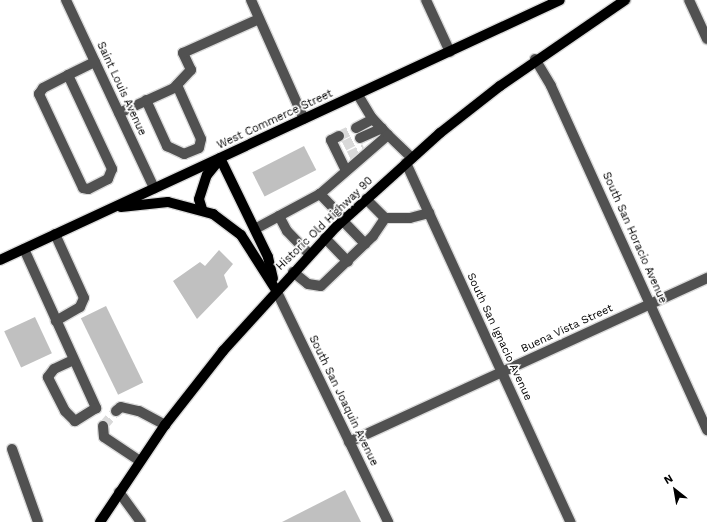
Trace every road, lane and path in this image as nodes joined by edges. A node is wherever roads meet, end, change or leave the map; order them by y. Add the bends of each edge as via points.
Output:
1 (66, 0) edge
2 (251, 0) edge
3 (426, 0) edge
4 (560, 0) edge
5 (625, 0) edge
6 (689, 0) edge
7 (259, 19) junction
8 (707, 39) edge
9 (450, 52) junction
10 (535, 59) junction
11 (95, 62) junction
12 (68, 75) junction
13 (177, 85) junction
14 (358, 95) junction
15 (146, 100) junction
16 (119, 113) junction
17 (304, 119) junction
18 (373, 119) junction
19 (356, 128) tunnel mouth
20 (385, 131) junction
21 (339, 136) dead end
22 (360, 138) tunnel mouth
23 (377, 143) junction
24 (364, 149) tunnel mouth
25 (220, 158) junction
26 (409, 161) junction
27 (346, 171) junction
28 (154, 188) junction
29 (320, 194) junction
30 (366, 199) junction
31 (111, 208) junction
32 (202, 210) junction
33 (429, 213) junction
34 (279, 216) junction
35 (385, 218) junction
36 (343, 220) junction
37 (255, 229) junction
38 (55, 234) junction
39 (325, 238) junction
40 (365, 244) junction
41 (24, 249) junction
42 (309, 254) junction
43 (0, 260) edge
44 (348, 262) junction
45 (293, 272) junction
46 (707, 278) edge
47 (276, 290) junction
48 (650, 304) junction
49 (56, 321) junction
50 (73, 360) junction
51 (502, 372) junction
52 (116, 411) dead end
53 (165, 425) junction
54 (103, 426) dead end
55 (707, 430) edge
56 (350, 442) junction
57 (12, 449) dead end
58 (140, 461) junction
59 (119, 492) junction
60 (38, 522) edge
61 (100, 522) edge
62 (141, 522) edge
63 (388, 522) edge
64 (570, 522) edge

1 - 11 street, Saint Louis Avenue
2 - 7 street
3 - 9 street
4 - 9 main road, West Commerce Street
5 - 10 main road, Historic Old Highway 90
6 - 8 street
7 - 13 street via 183,52 191,70
7 - 17 street
9 - 14 main road, West Commerce Street
10 - 26 main road, Historic Old Highway 90
10 - 48 street, South San Horacio Avenue via 551,86
11 - 12 street
11 - 16 street, Saint Louis Avenue
12 - 12 street via 43,88 39,94 83,188 88,189 108,179 112,169
13 - 15 street
13 - 15 street via 201,139 199,148 184,154 170,149
14 - 17 main road, West Commerce Street
14 - 18 street
15 - 16 street
16 - 28 street, Saint Louis Avenue
17 - 25 main road, West Commerce Street
18 - 19 street
18 - 20 street
20 - 22 street
20 - 23 street
20 - 26 street
21 - 27 street via 331,140 340,148 345,158
23 - 24 street
23 - 27 street
25 - 28 main road, West Commerce Street
25 - 32 main road via 207,175 199,199
25 - 37 main road, South San Joaquin Avenue
26 - 30 main road, Historic Old Highway 90
26 - 33 street, South San Ignacio Avenue
27 - 29 street
28 - 31 main road, West Commerce Street
29 - 34 street
29 - 36 street
30 - 35 street
30 - 36 main road, Historic Old Highway 90
31 - 32 main road, South San Joaquin Avenue via 168,202
31 - 38 main road, West Commerce Street
32 - 47 main road, South San Joaquin Avenue via 224,220 240,235
33 - 35 street via 410,218
33 - 51 street, South San Ignacio Avenue
34 - 37 street
34 - 42 street via 287,231
35 - 40 street
36 - 39 main road, Historic Old Highway 90
36 - 40 street
37 - 47 main road, South San Joaquin Avenue via 268,257
38 - 41 main road, West Commerce Street
38 - 49 street via 84,298 80,307
39 - 42 main road, Historic Old Highway 90
39 - 44 street
40 - 44 street
41 - 43 main road, West Commerce Street
41 - 49 street
42 - 45 main road, Historic Old Highway 90
44 - 45 street via 316,288
45 - 47 main road, Historic Old Highway 90
46 - 48 street, Buena Vista Street
47 - 53 main road, Historic Old Highway 90
47 - 56 street, South San Joaquin Avenue
48 - 51 street, Buena Vista Street
48 - 55 street, South San Horacio Avenue
49 - 50 street
50 - 50 street via 96,408 81,420 70,418 48,377 54,369
51 - 56 street, Buena Vista Street
51 - 64 street, South San Ignacio Avenue
52 - 53 street via 121,407 139,411
53 - 58 main road, Historic Old Highway 90
54 - 58 street via 104,437
56 - 63 street, South San Joaquin Avenue
57 - 60 street
58 - 59 main road, Historic Old Highway 90
59 - 61 main road, Historic Old Highway 90
59 - 62 street

